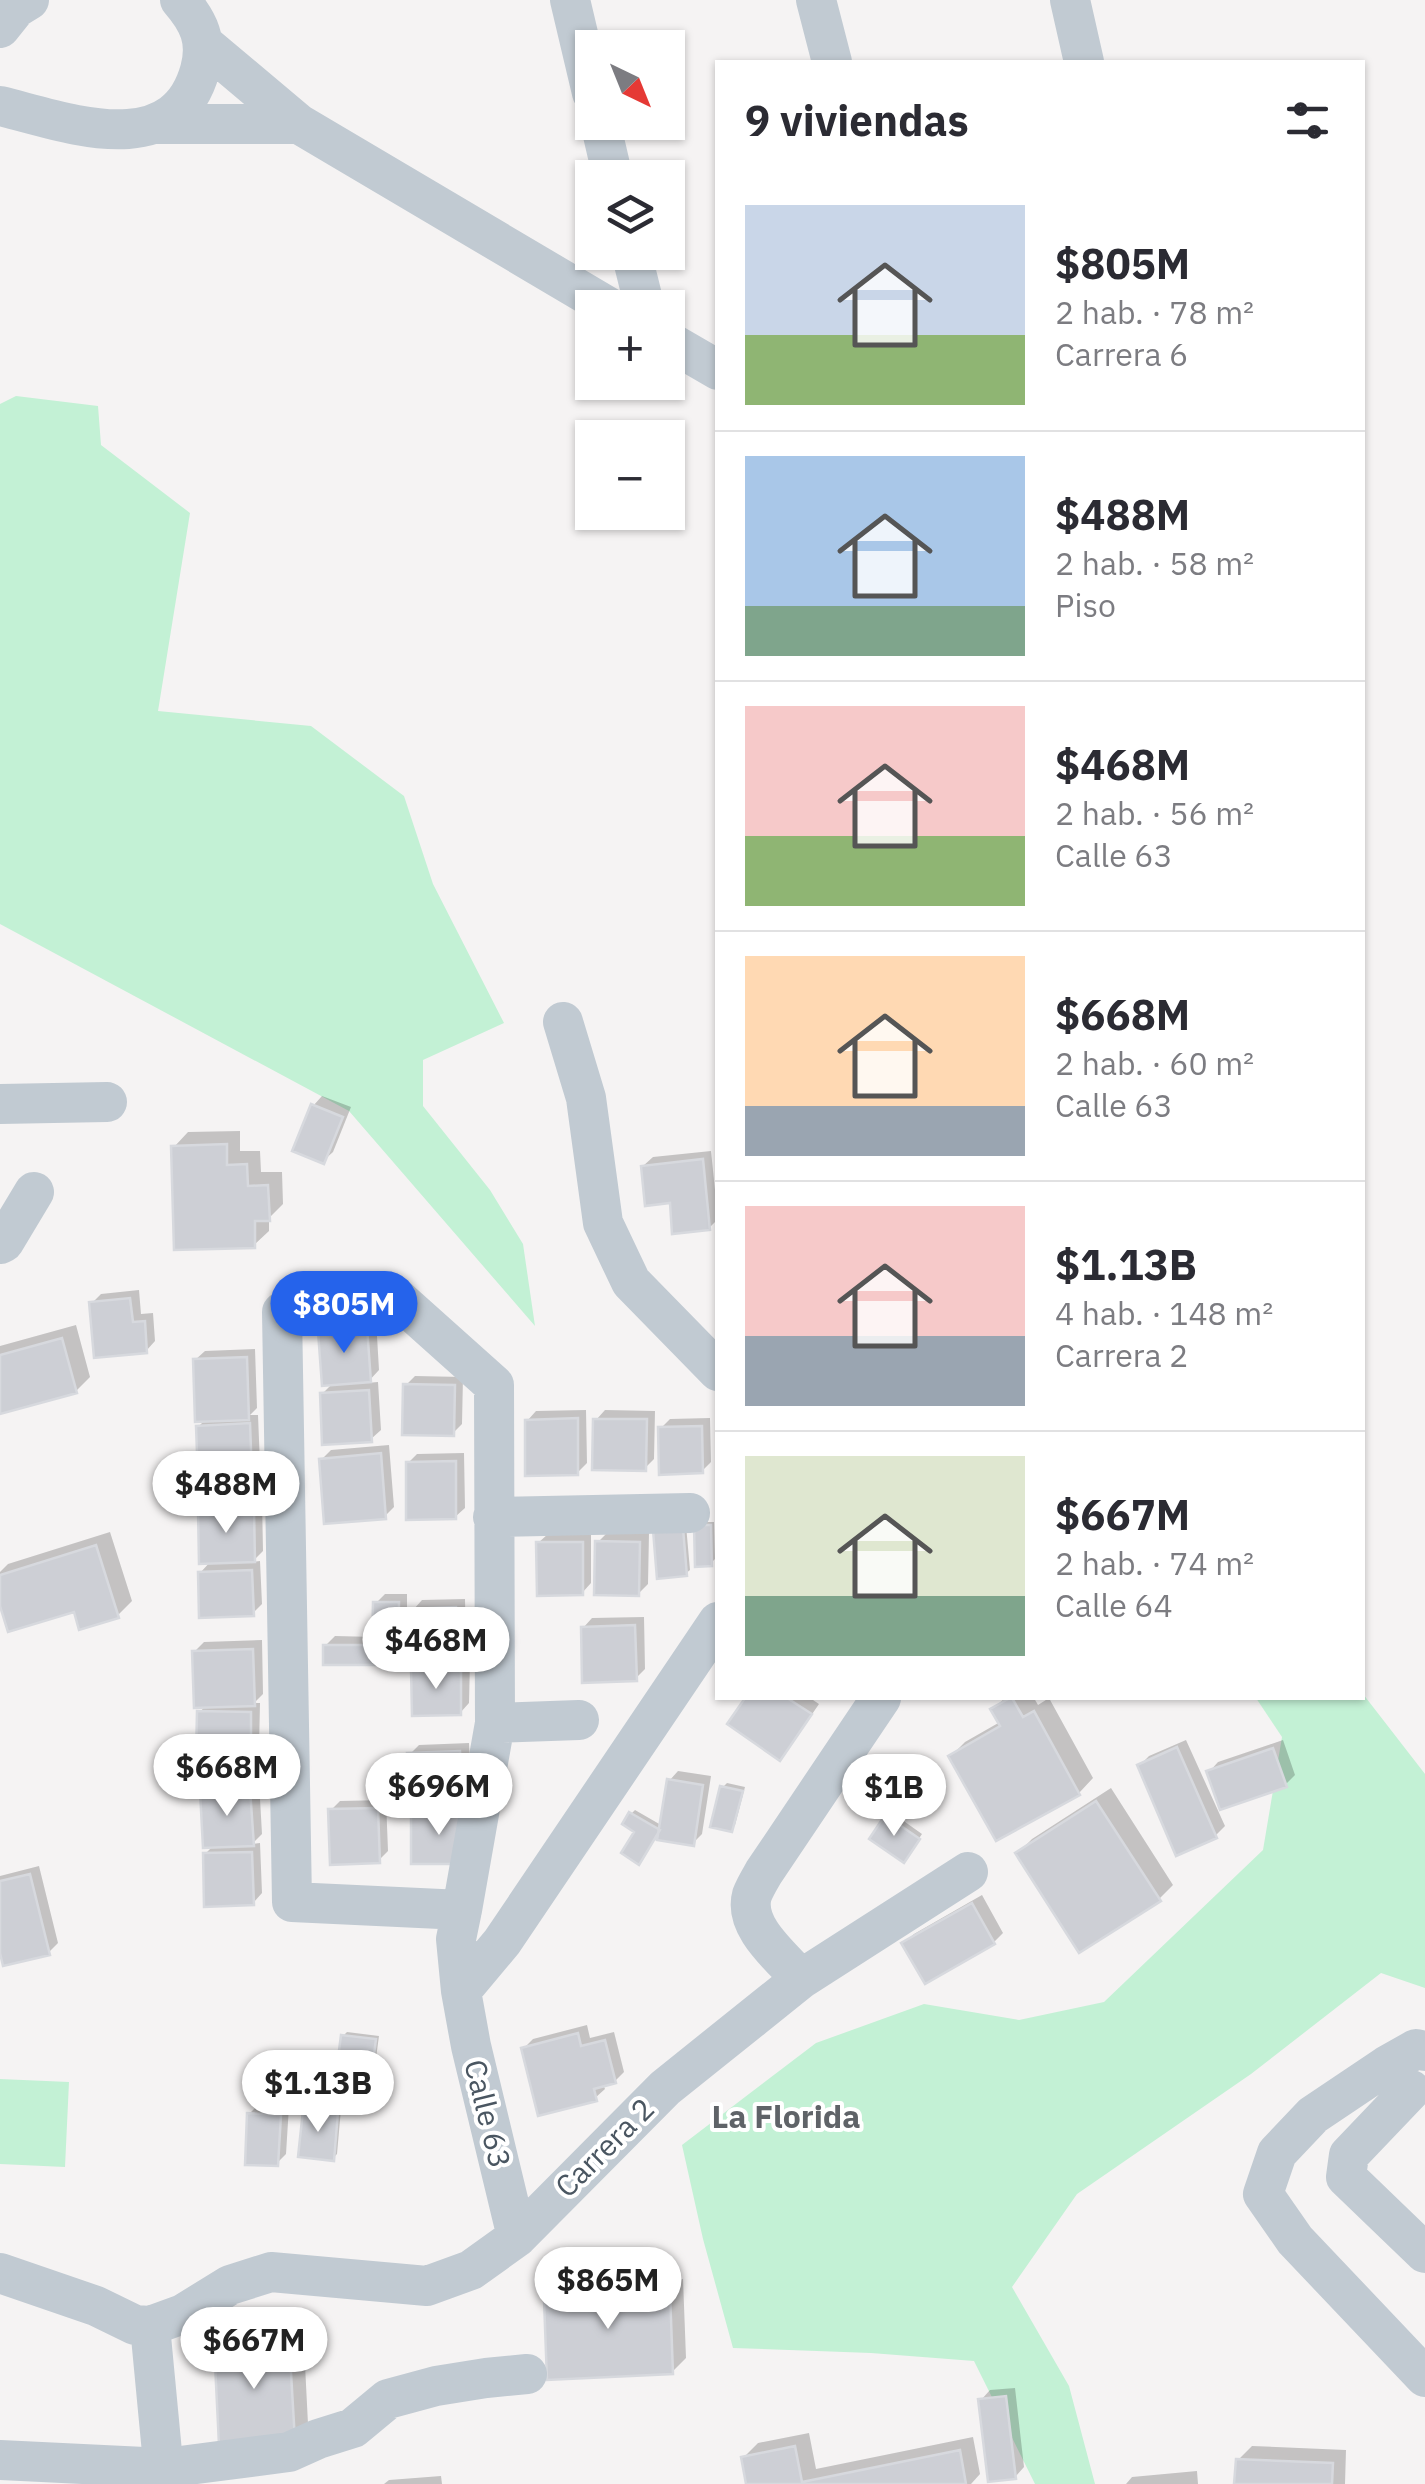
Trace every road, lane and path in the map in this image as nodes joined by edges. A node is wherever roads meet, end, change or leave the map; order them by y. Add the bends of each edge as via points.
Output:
1 (29, 0) edge
2 (180, 0) edge
3 (570, 0) edge
4 (816, 0) edge
5 (1070, 0) edge
6 (0, 28) edge
7 (577, 30) edge
8 (205, 45) junction
9 (831, 60) edge
10 (1084, 60) edge
11 (0, 106) edge
12 (158, 124) junction
13 (299, 124) junction
14 (580, 290) edge
15 (685, 351) edge
16 (715, 368) edge
17 (563, 1022) dead end
18 (107, 1102) dead end
19 (0, 1104) edge
20 (34, 1192) dead end
21 (0, 1244) edge
22 (715, 1368) edge
23 (690, 1512) dead end
24 (493, 1516) junction
25 (715, 1626) edge
26 (880, 1700) edge
27 (578, 1720) dead end
28 (495, 1723) junction
29 (968, 1872) dead end
30 (462, 1910) junction
31 (801, 1978) junction
32 (461, 1991) junction
33 (1425, 2050) edge
34 (1407, 2086) edge
35 (517, 2237) junction
36 (1425, 2253) edge
37 (0, 2274) edge
38 (150, 2326) junction
39 (527, 2374) dead end
40 (1425, 2377) edge
41 (0, 2460) edge
42 (165, 2476) edge

1 - 6 street
2 - 8 street
3 - 7 street
4 - 9 street
5 - 10 street
8 - 12 street via 188,100
8 - 13 street
11 - 12 street via 109,131
12 - 13 street
13 - 14 street
15 - 16 street
17 - 22 street via 586,1098 603,1223 631,1282
18 - 19 street
20 - 21 street
23 - 24 street
24 - 28 street, Calle 63
24 - 30 street, Calle 63 via 494,1385 398,1300 282,1312 292,1902
25 - 32 street via 502,1942
26 - 31 street via 752,1894 758,1930
27 - 28 street
28 - 30 street, Calle 63
29 - 31 street, Carrera 2
30 - 32 street, Calle 63 via 456,1938
31 - 35 street, Carrera 2 via 665,2088
32 - 35 street, Calle 63
33 - 34 street via 1416,2050
34 - 36 street via 1349,2155 1346,2177
34 - 40 street via 1313,2115 1277,2153 1263,2194 1295,2240
35 - 38 street, Carrera 2 via 471,2270 427,2286 271,2272
37 - 38 street
38 - 42 street
39 - 42 street via 388,2399 353,2428 288,2452
41 - 42 street

